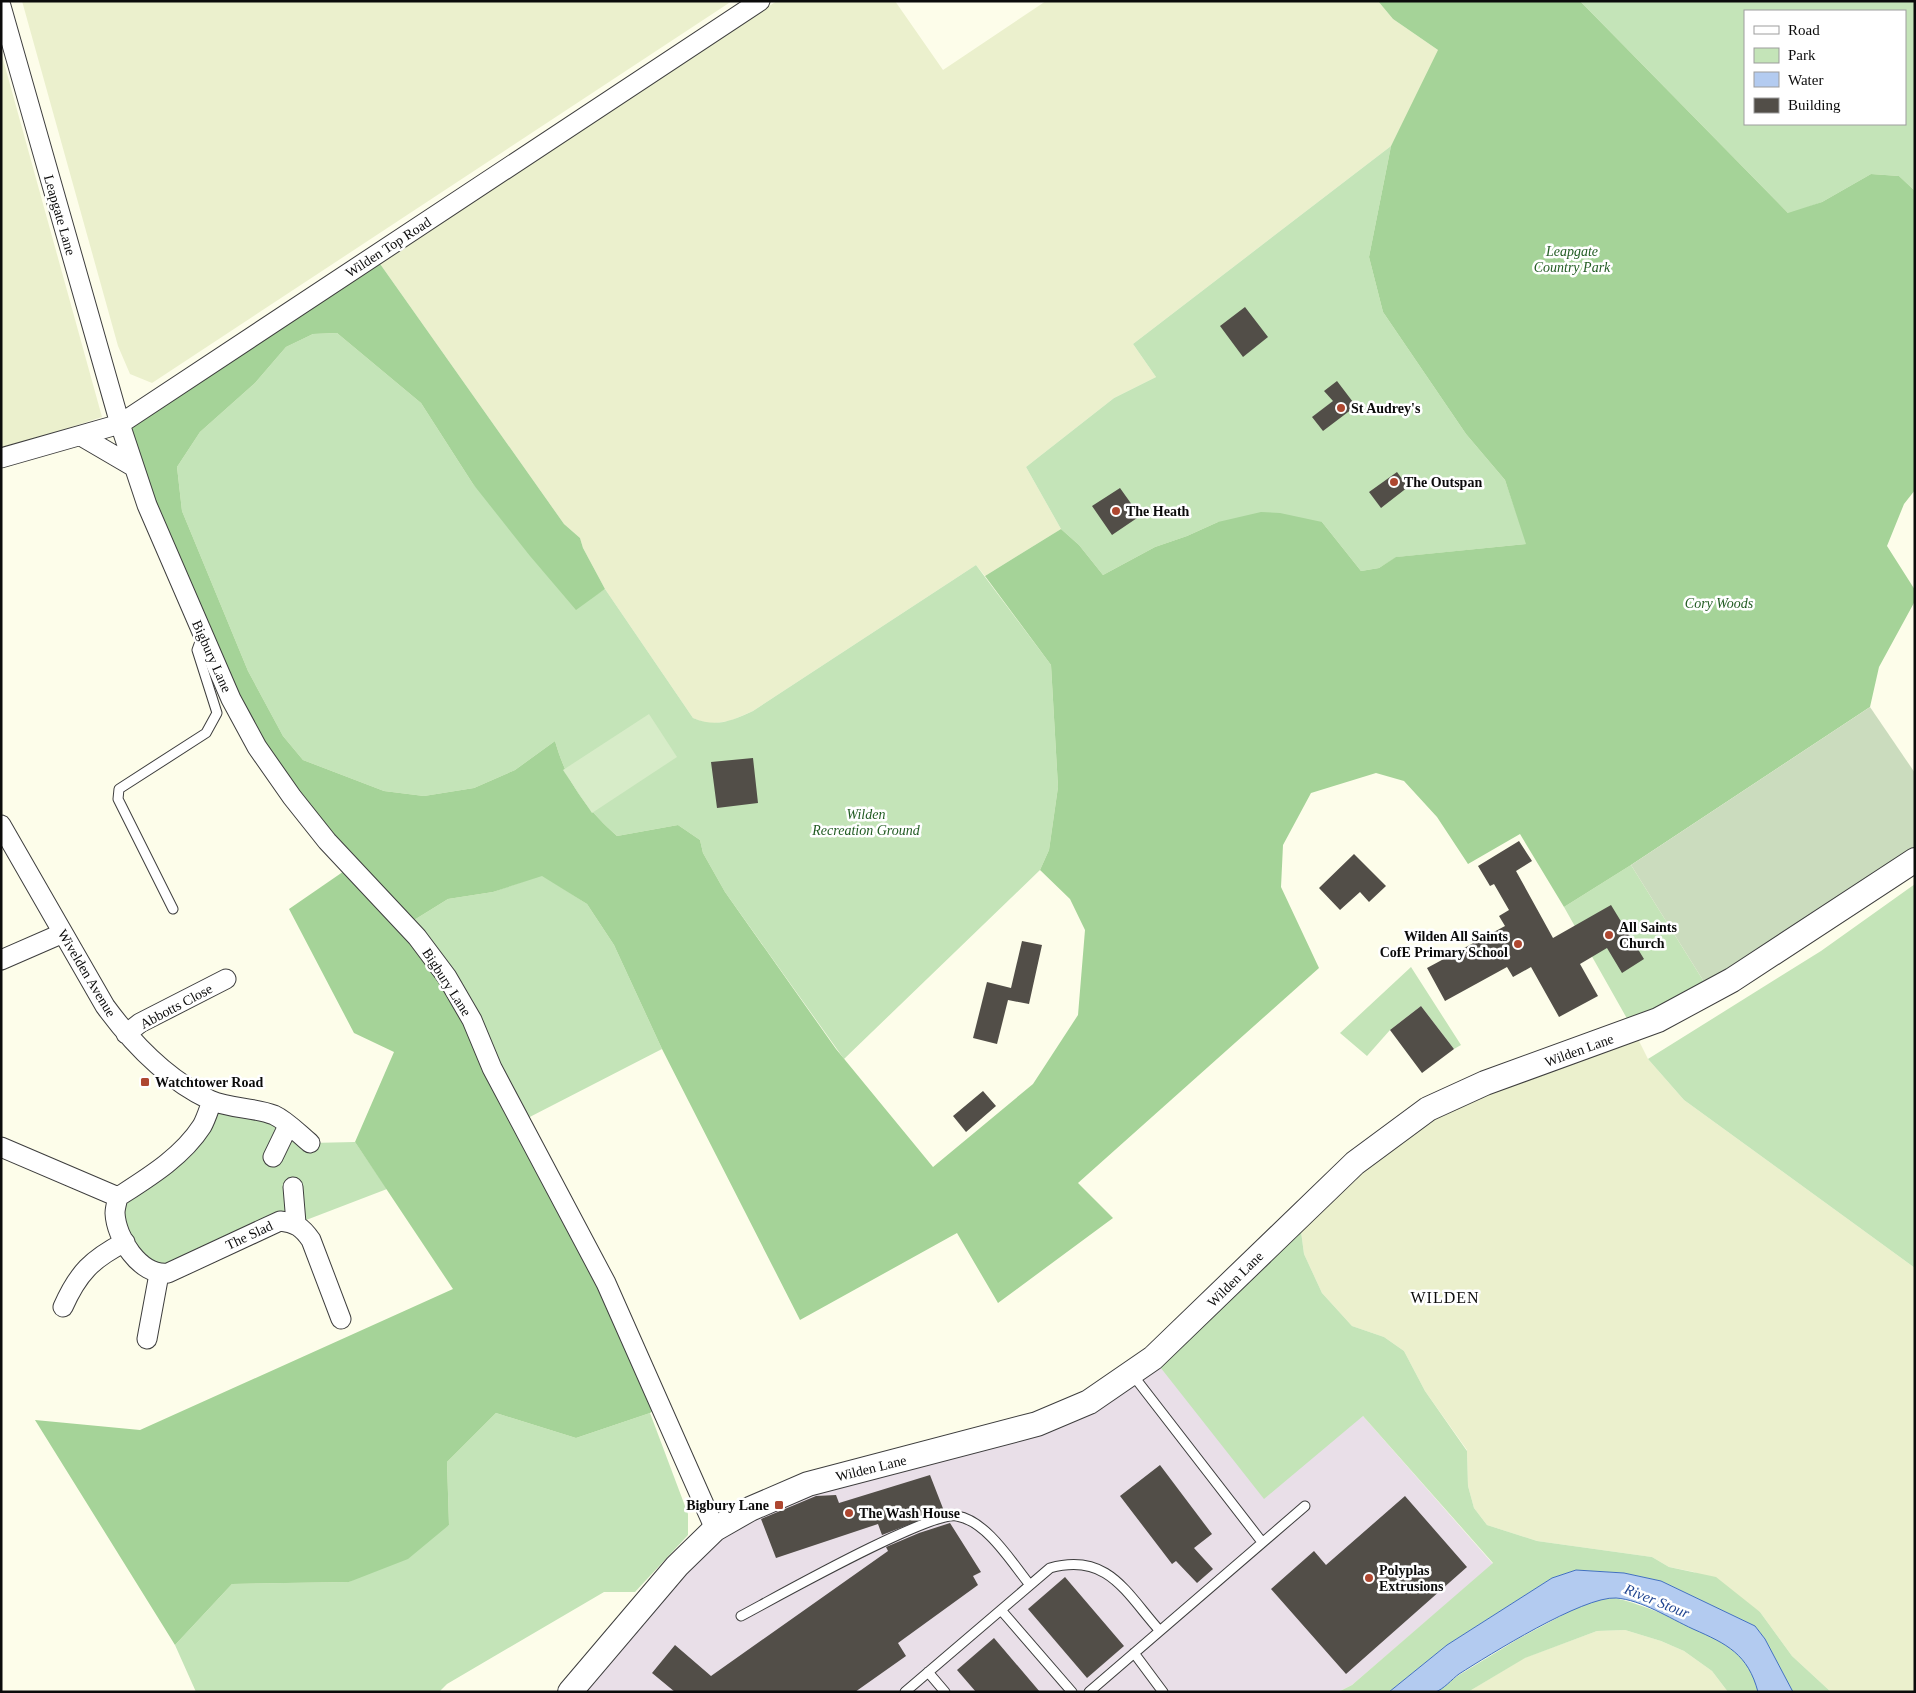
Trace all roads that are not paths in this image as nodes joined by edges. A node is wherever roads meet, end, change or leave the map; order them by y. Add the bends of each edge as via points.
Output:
1 (760, 1) edge
2 (1, 6) edge
3 (120, 424) junction
4 (81, 436) junction
5 (1, 458) edge
6 (134, 467) junction
7 (202, 635) junction
8 (1, 825) edge
9 (1915, 860) edge
10 (173, 909) dead end
11 (63, 933) junction
12 (1, 960) edge
13 (226, 979) dead end
14 (126, 1034) junction
15 (212, 1100) junction
16 (288, 1126) junction
17 (310, 1143) dead end
18 (1, 1146) edge
19 (273, 1157) dead end
20 (293, 1187) dead end
21 (118, 1197) junction
22 (296, 1223) junction
23 (124, 1242) junction
24 (159, 1274) junction
25 (64, 1307) dead end
26 (341, 1319) dead end
27 (146, 1339) dead end
28 (1132, 1374) junction
29 (1305, 1506) dead end
30 (715, 1529) junction
31 (1262, 1542) junction
32 (1030, 1586) junction
33 (1001, 1610) junction
34 (741, 1616) dead end
35 (1160, 1631) junction
36 (1134, 1653) junction
37 (928, 1672) junction
38 (570, 1692) edge
39 (905, 1692) edge
40 (945, 1692) edge
41 (1072, 1692) edge
42 (1089, 1692) edge
43 (1163, 1692) edge

1 - 3 street, Wilden Top Road
2 - 3 street, Leapgate Lane
3 - 4 street, Wilden Top Road
3 - 6 street, Bigbury Lane
4 - 5 street, Wilden Top Road
4 - 6 street
6 - 7 street, Bigbury Lane
7 - 10 lane via 197,650 218,714 206,734 119,789 118,799
7 - 30 street, Bigbury Lane via 235,707 272,770 327,841 428,950 472,1020 492,1068 606,1283
8 - 11 street, Wivelden Avenue
9 - 28 street, Wilden Lane via 1732,980 1679,1009 1634,1031 1486,1084 1428,1109 1355,1163 1182,1332
11 - 12 street
11 - 14 street, Wivelden Avenue via 105,1006
13 - 14 street, Abbotts Close via 140,1023
14 - 15 street, Wivelden Avenue via 172,1075
15 - 16 street, Wivelden Avenue via 274,1115
15 - 21 street via 203,1125 189,1142 154,1174
16 - 17 street, Wivelden Avenue
16 - 19 street
18 - 21 street
20 - 22 street
21 - 23 street via 115,1212
22 - 24 street, The Slad via 280,1221 168,1273
22 - 26 street via 311,1240
23 - 24 street via 142,1266
23 - 25 street via 87,1266 74,1282
24 - 27 street
28 - 30 street, Wilden Lane via 1089,1402 1037,1424 808,1484 750,1509
28 - 31 lane
29 - 31 lane
30 - 38 street, Wilden Lane via 677,1566
31 - 35 lane
32 - 33 lane
32 - 34 lane via 997,1543 974,1522 957,1516 944,1516 894,1537
32 - 35 lane via 1050,1568 1068,1563 1089,1564 1108,1574
33 - 37 lane
33 - 41 lane
35 - 36 lane
36 - 42 lane
36 - 43 lane
37 - 39 lane
37 - 40 lane

